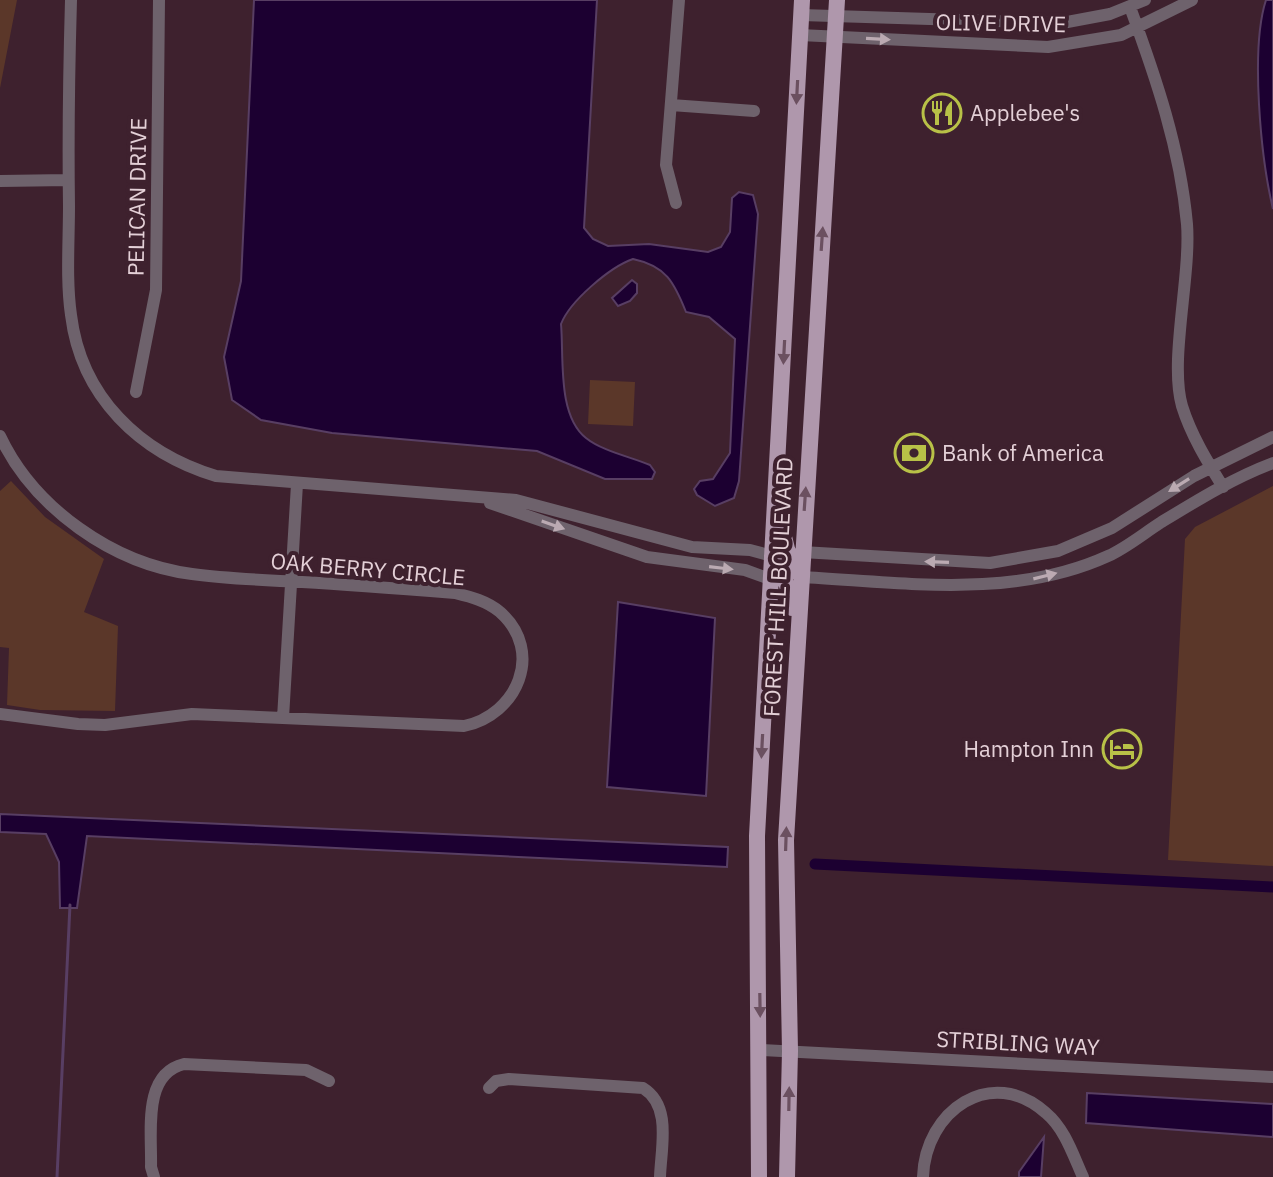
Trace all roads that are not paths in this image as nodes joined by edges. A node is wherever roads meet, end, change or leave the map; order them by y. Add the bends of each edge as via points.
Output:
1 (71, 0) edge
2 (159, 0) edge
3 (679, 0) edge
4 (1145, 0) edge
5 (1192, 0) edge
6 (801, 7) edge
7 (1130, 7) junction
8 (836, 8) edge
9 (1138, 28) junction
10 (800, 35) junction
11 (834, 36) junction
12 (671, 105) junction
13 (754, 111) dead end
14 (68, 180) junction
15 (0, 181) edge
16 (676, 203) dead end
17 (136, 392) dead end
18 (0, 436) edge
19 (1273, 437) edge
20 (1273, 463) edge
21 (1211, 467) junction
22 (297, 484) junction
23 (1223, 487) junction
24 (479, 499) junction
25 (776, 503) junction
26 (1121, 522) junction
27 (1132, 541) junction
28 (802, 552) junction
29 (772, 556) junction
30 (800, 577) junction
31 (770, 579) junction
32 (292, 581) junction
33 (797, 641) junction
34 (0, 714) edge
35 (283, 718) junction
36 (761, 1050) junction
37 (790, 1051) junction
38 (1273, 1077) edge
39 (329, 1081) dead end
40 (489, 1088) dead end
41 (154, 1177) edge
42 (660, 1177) edge
43 (759, 1177) edge
44 (787, 1177) edge
45 (923, 1177) edge
46 (1083, 1177) edge

1 - 14 street
2 - 17 street, PELICAN DRIVE via 156,290
3 - 12 street
4 - 7 street, OLIVE DRIVE
5 - 9 street, OLIVE DRIVE
6 - 8 street, OLIVE DRIVE
6 - 10 main road, FOREST HILL BOULEVARD
7 - 8 street, OLIVE DRIVE via 1062,23
7 - 9 street
8 - 11 main road, FOREST HILL BOULEVARD
11 -> 9 street, OLIVE DRIVE via 1036,47 1100,40
9 - 21 street via 1160,91 1183,191 1188,256 1182,403
10 - 11 street, OLIVE DRIVE
10 -> 25 main road, FOREST HILL BOULEVARD
28 -> 11 main road, FOREST HILL BOULEVARD
12 - 13 street
12 - 16 street via 666,165
14 - 15 street
14 - 22 street via 72,325 84,366 106,403 153,449 194,469
18 - 32 street, OAK BERRY CIRCLE via 50,505 109,546 190,574
19 - 21 street
20 - 23 street
21 - 23 street
21 -> 26 street
22 - 24 street
22 - 32 street
23 - 27 street
24 - 29 street via 516,500 692,547
24 -> 31 street via 647,557 745,570
25 - 29 main road, FOREST HILL BOULEVARD
25 - 30 main road
26 - 27 street
26 -> 28 street via 1058,551 990,563
30 -> 27 street via 998,584 1075,568
28 - 30 main road, FOREST HILL BOULEVARD
29 - 31 main road, FOREST HILL BOULEVARD
29 - 33 main road via 787,585
30 - 33 main road, FOREST HILL BOULEVARD
31 -> 36 main road, FOREST HILL BOULEVARD via 757,836
32 - 35 street
32 - 35 street, OAK BERRY CIRCLE via 455,593 481,600 513,626 523,662 509,701 478,723
37 -> 33 main road, FOREST HILL BOULEVARD via 786,840
34 - 35 street, OAK BERRY CIRCLE via 105,725 172,715
36 - 37 street, STRIBLING WAY
36 - 43 main road, FOREST HILL BOULEVARD
37 - 38 street, STRIBLING WAY
44 -> 37 main road, FOREST HILL BOULEVARD
39 - 41 street via 306,1070 184,1064 169,1069 154,1096
40 - 42 street via 509,1079 643,1088 662,1112
45 - 46 street via 927,1144 939,1122 958,1105 991,1094 1021,1098 1043,1110 1060,1130

